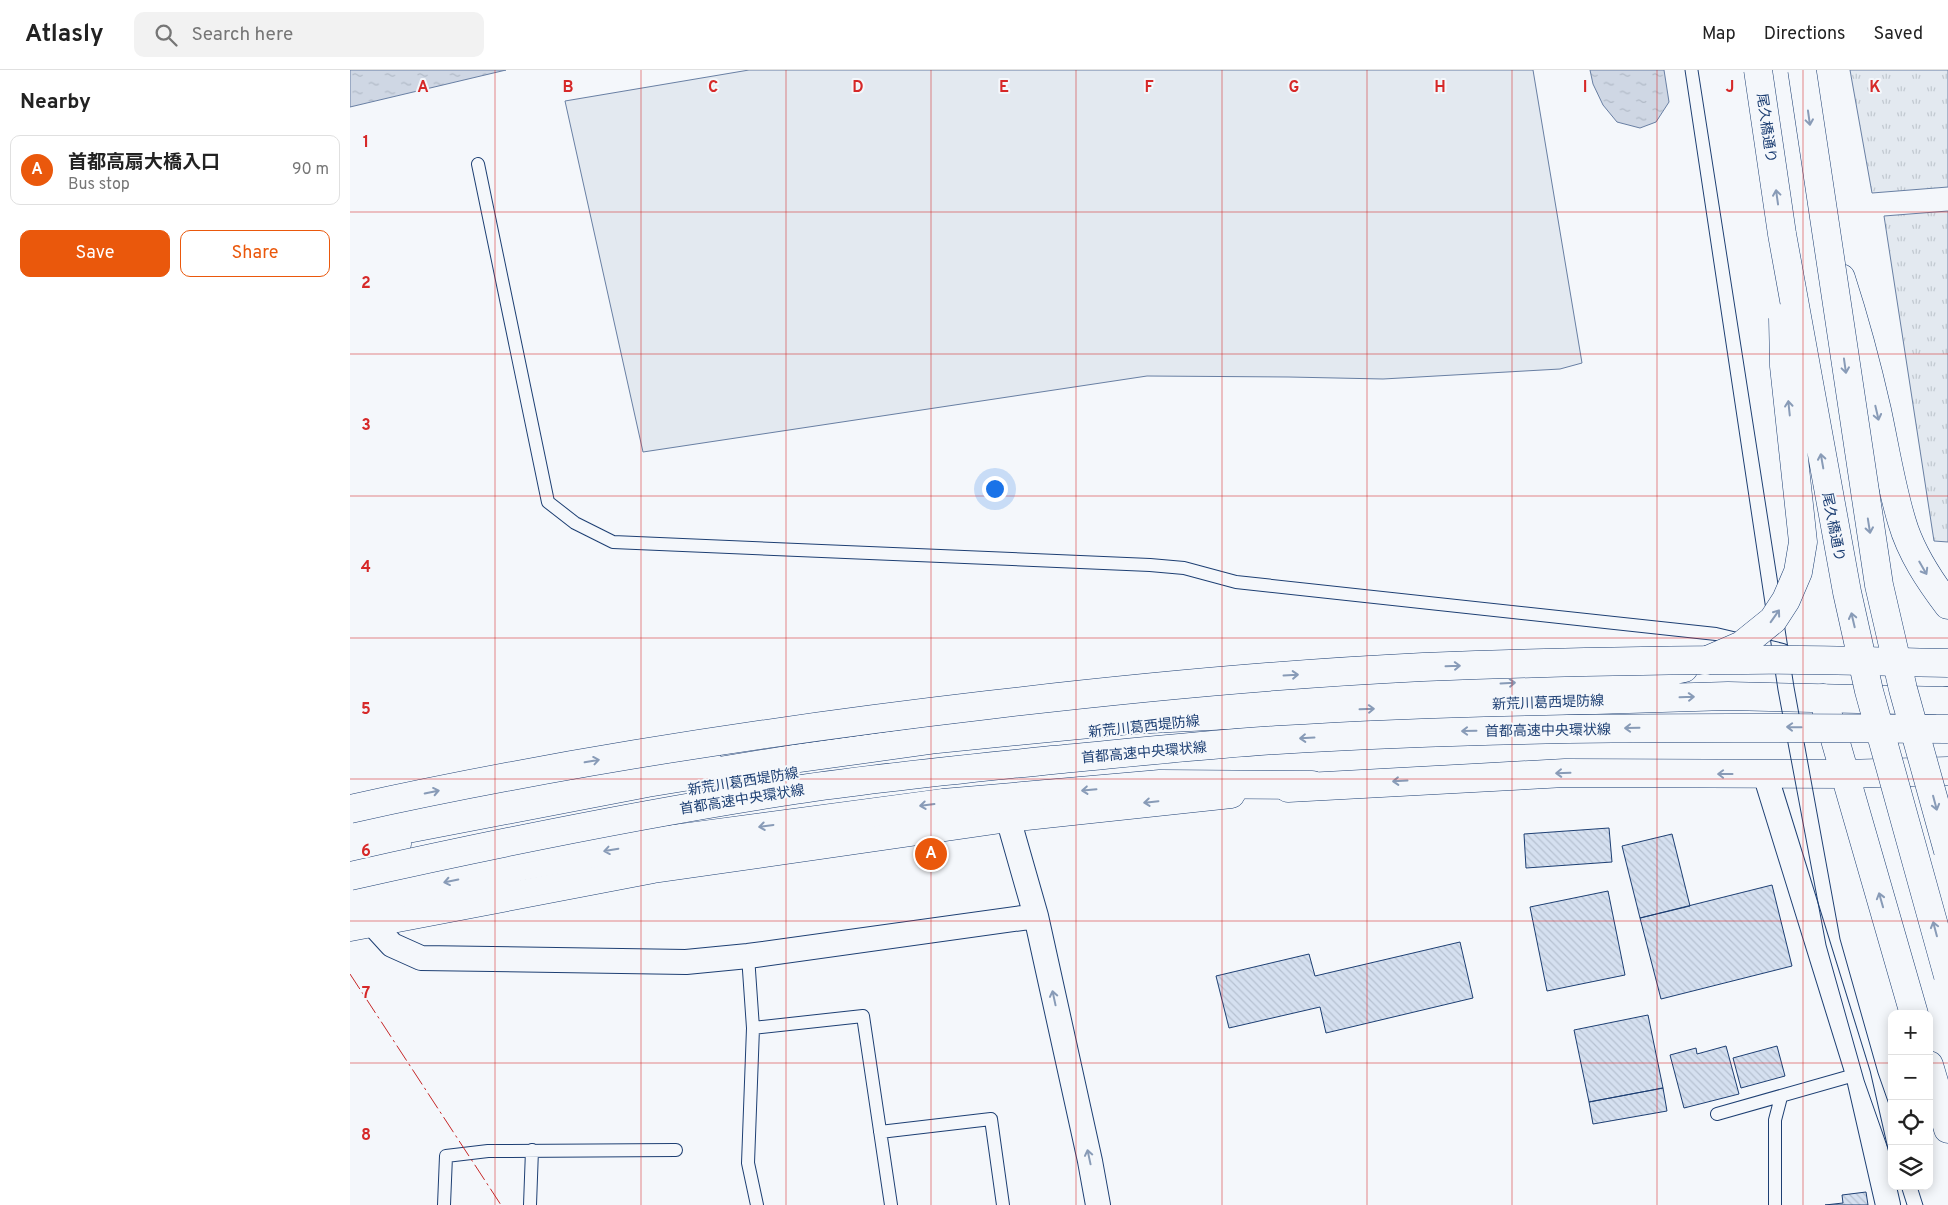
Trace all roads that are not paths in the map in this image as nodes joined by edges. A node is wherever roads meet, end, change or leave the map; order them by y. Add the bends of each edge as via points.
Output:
1 (1758, 70) edge
2 (1802, 70) edge
3 (478, 164) dead end
4 (1825, 231) junction
5 (1782, 234) junction
6 (1948, 605) edge
7 (1948, 663) edge
8 (1948, 674) edge
9 (1823, 698) junction
10 (1947, 703) edge
11 (1130, 704) junction
12 (1272, 713) junction
13 (1948, 729) edge
14 (970, 735) junction
15 (1948, 771) edge
16 (1765, 774) junction
17 (1844, 774) junction
18 (1312, 785) junction
19 (350, 809) edge
20 (1008, 818) junction
21 (350, 826) edge
22 (350, 840) edge
23 (1948, 851) edge
24 (350, 854) edge
25 (350, 876) edge
26 (350, 903) edge
27 (1036, 916) junction
28 (361, 925) edge
29 (748, 956) junction
30 (1948, 976) edge
31 (1913, 1010) edge
32 (753, 1028) junction
33 (1858, 1074) junction
34 (1933, 1078) edge
35 (1781, 1097) junction
36 (1717, 1114) dead end
37 (1948, 1129) edge
38 (880, 1132) junction
39 (532, 1150) junction
40 (676, 1150) dead end
41 (444, 1205) edge
42 (530, 1205) edge
43 (757, 1205) edge
44 (890, 1205) edge
45 (1003, 1205) edge
46 (1098, 1205) edge
47 (1775, 1205) edge
48 (1888, 1205) edge

5 -> 1 main road, 尾久橋通り, bridge
2 -> 4 main road, bridge
3 - 8 lane via 548,502 613,542 1184,568 1236,582 1716,634 1877,672
4 -> 6 main road, bridge via 1854,319 1902,522 1913,552
4 -> 23 main road, bridge via 1879,585 1903,689
11 -> 5 main road, bridge via 1614,678 1690,667 1742,645 1774,620 1786,600 1798,572 1803,542 1784,366
30 -> 5 main road, 尾久橋通り, bridge via 1869,691 1846,592
19 -> 7 main road, bridge via 502,777 645,752 800,728 1105,691 1423,667 1748,660
9 - 10 main road, 新荒川葛西堤防線
12 -> 9 main road, 新荒川葛西堤防線 via 1709,697
9 - 17 main road
11 - 14 main road
11 - 21 main road via 937,727 648,769
12 - 14 main road via 1130,720
12 - 24 main road, 新荒川葛西堤防線 via 940,750 680,790
13 -> 25 main road, 首都高速中央環状線, bridge via 1721,726 1421,732 1121,753 797,790 513,840
14 - 22 main road via 647,783
15 - 17 main road
16 - 17 main road
16 -> 18 main road via 1565,773
16 - 33 street
31 -> 17 main road
18 -> 20 main road
18 -> 26 main road via 1160,784 943,803 658,841 518,866
20 - 27 street
20 - 28 main road via 653,869
27 - 29 street
46 -> 27 street
28 - 29 street via 392,945 421,958 686,962
29 - 32 lane
32 - 38 lane via 862,1016
32 - 43 lane via 748,1163
33 - 35 lane
33 - 48 street
34 - 37 main road
35 - 36 lane
35 - 47 lane via 1775,1120
38 - 44 lane
38 - 45 lane via 990,1119
39 - 40 lane
39 - 41 lane via 446,1156
39 - 42 lane

